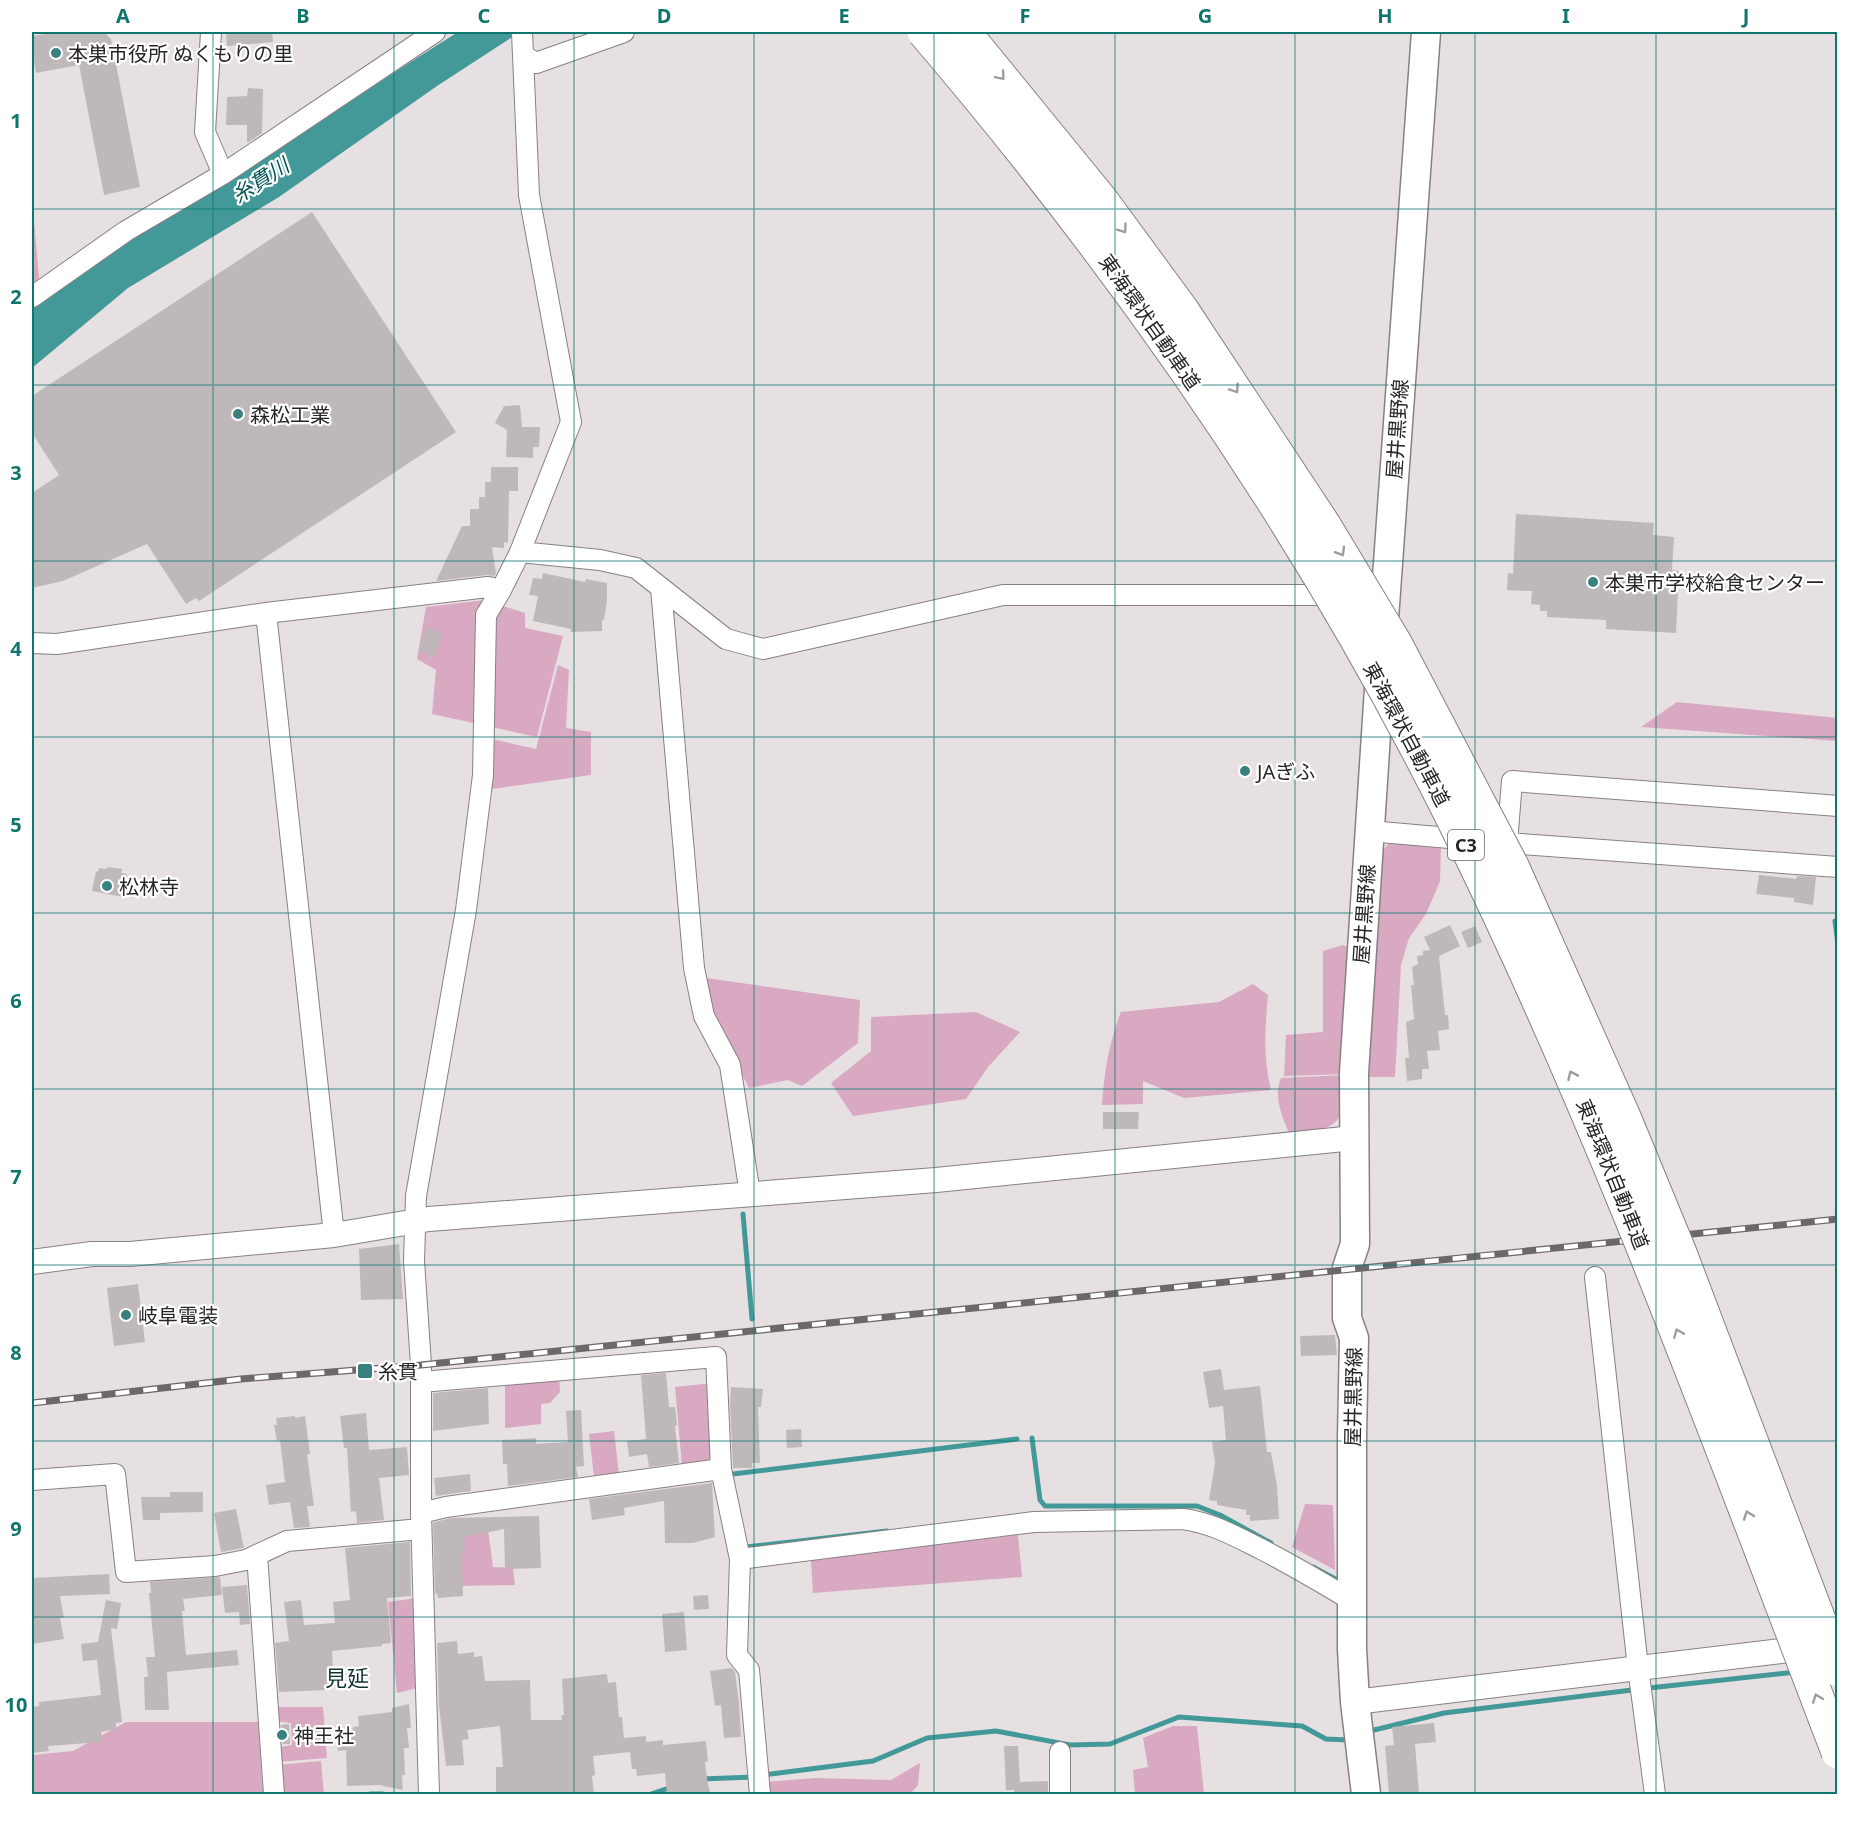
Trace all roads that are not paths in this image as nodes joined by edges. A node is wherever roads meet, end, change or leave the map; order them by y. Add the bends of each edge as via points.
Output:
1 (211, 32) edge
2 (435, 32) edge
3 (624, 32) edge
4 (924, 32) edge
5 (964, 32) edge
6 (1426, 32) edge
7 (523, 43) edge
8 (223, 174) junction
9 (32, 297) edge
10 (520, 552) junction
11 (661, 588) junction
12 (501, 590) junction
13 (1385, 595) junction
14 (266, 613) junction
15 (32, 643) edge
16 (1838, 806) edge
17 (1369, 831) junction
18 (1507, 843) junction
19 (1838, 867) edge
20 (1354, 1138) junction
21 (750, 1194) junction
22 (414, 1222) junction
23 (334, 1235) junction
24 (32, 1262) edge
25 (1595, 1277) dead end
26 (421, 1382) junction
27 (721, 1469) junction
28 (32, 1480) edge
29 (421, 1521) junction
30 (257, 1555) junction
31 (740, 1559) junction
32 (1351, 1600) junction
33 (1838, 1645) edge
34 (1638, 1668) junction
35 (1838, 1670) edge
36 (1355, 1702) junction
37 (1060, 1752) dead end
38 (1838, 1752) edge
39 (759, 1783) edge
40 (274, 1794) edge
41 (429, 1794) edge
42 (1060, 1794) edge
43 (1366, 1794) edge
44 (1655, 1794) edge

1 - 8 street via 205,132
2 - 8 street
3 - 7 street via 536,63
38 -> 4 highway, 東海環状自動車道 / C3, bridge via 1709,1413 1585,1106 1524,965 1454,819 1384,688 1290,528 1194,383 1091,238
5 -> 35 highway, 東海環状自動車道 / C3, bridge via 1102,201 1182,310 1324,525 1395,643 1512,866 1624,1117 1680,1253
6 - 13 main road, 屋井黒野線
7 - 10 street via 529,195 571,422
8 - 9 street via 126,231
10 - 11 street via 600,560 636,568
10 - 12 street
11 - 13 street via 726,639 763,649 1003,595
11 - 21 street via 694,968 704,1016 730,1065
12 - 14 street via 488,587
12 - 22 street via 486,615 483,775 466,910
13 - 17 main road, 屋井黒野線
14 - 15 street via 57,644
14 - 23 street
16 - 18 street via 1512,781
17 - 18 street
17 - 20 main road, 屋井黒野線 via 1354,1073
18 - 19 street
20 - 21 street via 936,1180
20 - 32 main road, 屋井黒野線 via 1355,1244 1347,1268 1347,1318 1354,1338
21 - 22 street
22 - 23 street
22 - 26 street
23 - 24 street
25 - 34 street
26 - 27 street via 716,1357
26 - 29 street
27 - 29 street via 446,1507
27 - 31 street
28 - 30 street via 116,1474 126,1572 215,1566
29 - 30 street via 287,1541
29 - 41 street
30 - 40 street
31 - 32 street via 1034,1522 1183,1519 1222,1529
31 - 39 street via 737,1655 749,1670
32 - 36 main road, 屋井黒野線
33 - 34 street
34 - 36 street
34 - 44 street
36 - 43 main road, 屋井黒野線
37 - 42 street

